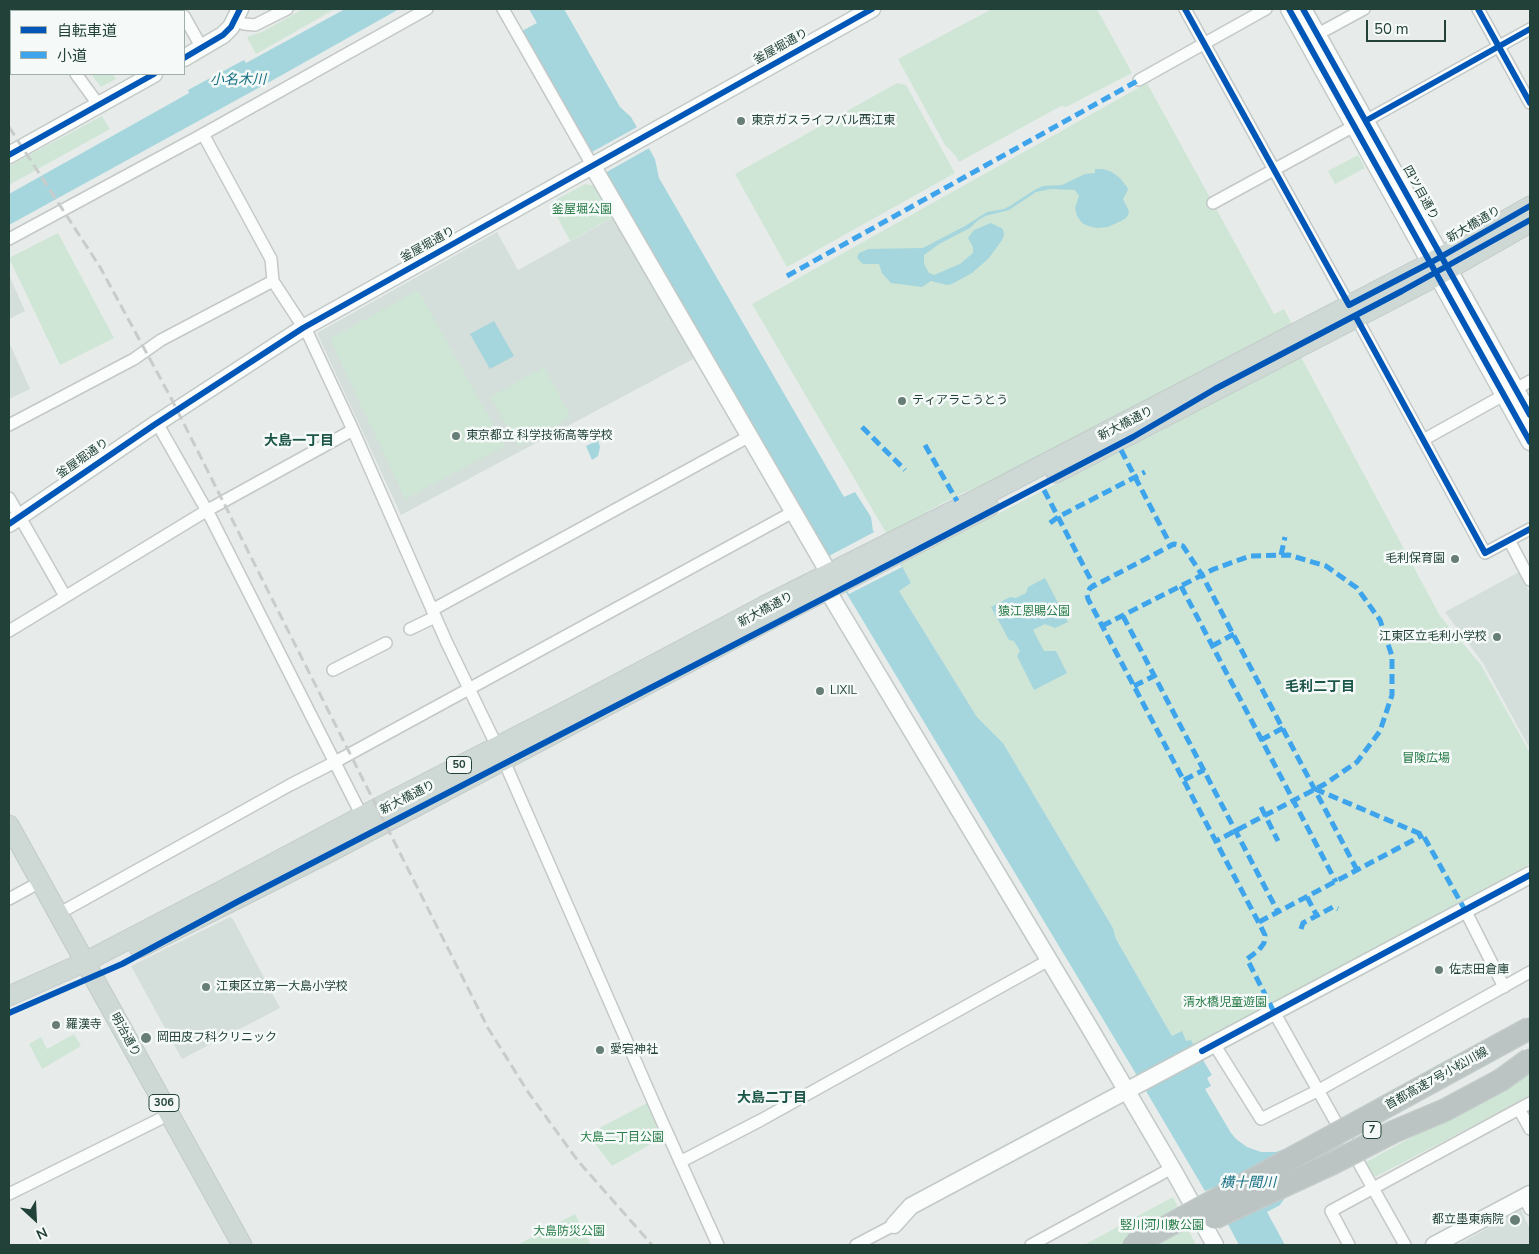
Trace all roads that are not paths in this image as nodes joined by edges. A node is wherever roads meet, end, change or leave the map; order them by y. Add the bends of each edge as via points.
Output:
1 (287, 9) edge
2 (427, 9) edge
3 (503, 9) edge
4 (872, 9) edge
5 (1185, 9) edge
6 (1266, 9) edge
7 (1289, 9) edge
8 (1303, 9) edge
9 (1364, 9) edge
10 (1478, 9) edge
11 (237, 15) edge
12 (185, 18) edge
13 (1530, 29) edge
14 (1318, 34) junction
15 (1204, 43) junction
16 (1499, 47) junction
17 (202, 48) junction
18 (185, 57) edge
19 (77, 75) edge
20 (152, 75) edge
21 (1140, 80) dead end
22 (1530, 103) edge
23 (98, 104) junction
24 (1361, 123) junction
25 (203, 134) junction
26 (9, 154) edge
27 (595, 163) junction
28 (1274, 170) junction
29 (1213, 203) dead end
30 (1530, 206) edge
31 (1530, 223) edge
32 (9, 239) edge
33 (1440, 266) junction
34 (273, 281) junction
35 (1353, 311) junction
36 (303, 328) junction
37 (1530, 381) edge
38 (1510, 392) junction
39 (1530, 415) edge
40 (157, 422) junction
41 (9, 424) edge
42 (354, 430) junction
43 (748, 437) junction
44 (1423, 440) junction
45 (1530, 442) edge
46 (9, 498) edge
47 (206, 510) junction
48 (793, 512) junction
49 (14, 520) edge
50 (1530, 529) edge
51 (1509, 540) junction
52 (833, 580) junction
53 (1530, 580) edge
54 (65, 596) junction
55 (434, 614) junction
56 (410, 629) dead end
57 (9, 631) edge
58 (386, 643) dead end
59 (333, 670) dead end
60 (468, 689) junction
61 (500, 754) junction
62 (335, 762) junction
63 (362, 816) junction
64 (9, 825) edge
65 (9, 846) edge
66 (1530, 875) edge
67 (31, 887) junction
68 (9, 899) edge
69 (1465, 910) junction
70 (58, 914) junction
71 (1049, 960) junction
72 (83, 969) junction
73 (1530, 972) edge
74 (1504, 986) junction
75 (9, 996) edge
76 (9, 1009) edge
77 (1274, 1012) junction
78 (1530, 1016) edge
79 (1530, 1028) edge
80 (1530, 1043) edge
81 (1208, 1047) junction
82 (1530, 1059) edge
83 (1319, 1090) junction
84 (1125, 1091) junction
85 (1530, 1103) edge
86 (1519, 1109) junction
87 (160, 1119) junction
88 (1530, 1129) edge
89 (680, 1162) junction
90 (1280, 1165) junction
91 (1172, 1168) junction
92 (1373, 1187) junction
93 (9, 1194) edge
94 (1528, 1200) edge
95 (1214, 1218) junction
96 (894, 1224) joint
97 (229, 1245) edge
98 (242, 1245) edge
99 (718, 1245) edge
100 (856, 1245) edge
101 (1031, 1245) edge
102 (1133, 1245) edge
103 (1163, 1245) edge
104 (1215, 1245) edge
105 (1349, 1245) edge
106 (1405, 1245) edge
107 (1434, 1245) edge

1 - 11 street via 255,25 244,24
2 - 25 street
3 - 27 street
4 - 27 street, 釜屋堀通り
5 - 15 street
6 - 15 street
7 - 24 street, 四ツ目通り
8 - 14 street, 四ツ目通り
9 - 14 street
10 - 16 street
11 - 17 street via 223,35
12 - 17 street
13 - 16 street
14 - 24 street, 四ツ目通り
15 - 21 street
15 - 28 street
16 - 22 street
16 - 24 street
17 - 18 street
19 - 23 street
20 - 23 street
23 - 26 street
24 - 28 street
24 - 33 street, 四ツ目通り
25 - 32 street
25 - 34 street via 271,259
27 - 36 street, 釜屋堀通り
27 - 43 street
28 - 29 street
28 - 35 street
30 - 33 main road, 新大橋通り / 50
31 - 33 main road, 新大橋通り / 50
33 - 35 main road, 新大橋通り / 50
33 - 38 street, 四ツ目通り
34 - 36 street
34 - 41 street
35 - 44 street
35 - 52 main road, 新大橋通り / 50 via 981,497 897,547
36 - 40 street, 釜屋堀通り
36 - 42 street
37 - 38 street
38 - 39 street, 四ツ目通り
38 - 44 street
38 - 45 street, 四ツ目通り
40 - 47 street
40 - 49 street, 釜屋堀通り
42 - 47 street
42 - 55 street
43 - 48 street
43 - 55 street
44 - 51 street via 1485,553
46 - 49 street
47 - 54 street
47 - 62 street
48 - 52 street
48 - 60 street
49 - 54 street
50 - 51 street
51 - 53 street
52 - 61 main road, 新大橋通り / 50
52 - 71 street
54 - 57 street
55 - 56 street
55 - 60 street
58 - 59 street
60 - 61 street
60 - 62 street
61 - 63 main road, 新大橋通り / 50
61 - 72 main road, 新大橋通り / 50 via 249,893
61 - 89 street
62 - 63 street
62 - 70 street
63 - 72 main road, 新大橋通り / 50
64 - 70 main road, 明治通り / 306
65 - 67 main road, 明治通り / 306
66 - 69 street
67 - 68 street
67 - 72 main road, 明治通り / 306
69 - 74 street
69 - 77 street
70 - 72 main road, 明治通り / 306
71 - 84 street
71 - 89 street
72 - 75 main road, 新大橋通り / 50
72 - 76 main road, 新大橋通り / 50
72 - 87 main road, 明治通り / 306
72 - 98 main road, 明治通り / 306
73 - 74 street
74 - 83 street
77 - 81 street
77 - 83 street
78 - 90 highway, bridge via 1312,1137
79 - 90 highway, 首都高速7号小松川線 / 7, bridge
80 - 95 highway, 首都高速7号小松川線 / 7, bridge
81 - 83 street via 1261,1119
81 - 84 street
82 - 95 highway, bridge via 1501,1080 1445,1110
83 - 92 street
84 - 91 street
84 - 96 street via 912,1206
85 - 86 street
86 - 88 street
86 - 92 street
87 - 93 street
87 - 97 main road, 明治通り / 306
89 - 99 street
90 - 102 highway, 首都高速7号小松川線 / 7, bridge
91 - 101 street
91 - 104 street
92 - 105 street via 1331,1211
92 - 106 street
94 - 107 street
95 - 103 highway, 首都高速7号小松川線 / 7
96 - 100 street

